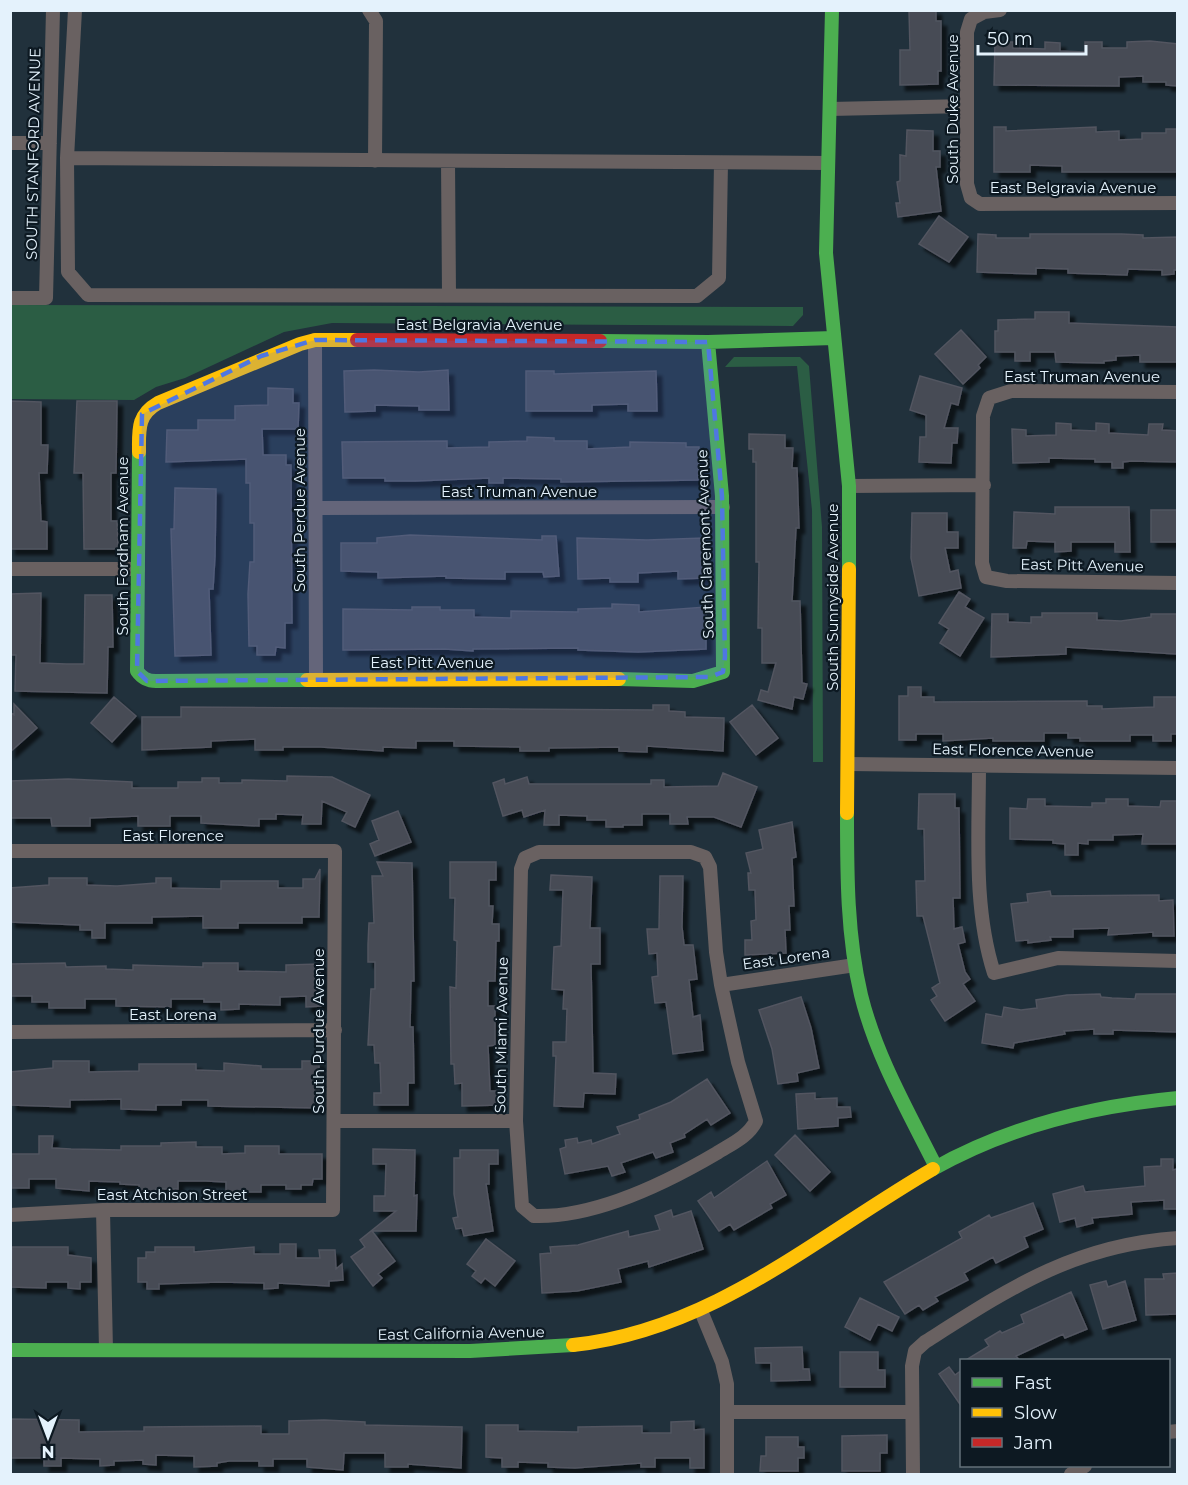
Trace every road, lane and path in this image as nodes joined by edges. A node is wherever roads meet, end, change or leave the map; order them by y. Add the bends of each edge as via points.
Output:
1 (53, 10) edge
2 (75, 10) edge
3 (369, 10) edge
4 (832, 10) edge
5 (1000, 10) edge
6 (967, 106) junction
7 (830, 109) junction
8 (10, 143) edge
9 (50, 143) junction
10 (67, 158) junction
11 (375, 161) junction
12 (448, 161) junction
13 (721, 163) junction
14 (828, 163) junction
15 (970, 198) joint
16 (1178, 203) edge
17 (448, 296) junction
18 (10, 298) edge
19 (833, 338) junction
20 (315, 340) junction
21 (708, 342) junction
22 (1178, 392) edge
23 (142, 414) joint
24 (984, 485) junction
25 (849, 486) junction
26 (723, 507) junction
27 (316, 508) junction
28 (10, 569) edge
29 (138, 570) junction
30 (1178, 583) edge
31 (723, 672) joint
32 (141, 677) joint
33 (316, 680) junction
34 (848, 764) junction
35 (980, 766) junction
36 (1178, 768) edge
37 (10, 851) edge
38 (335, 852) joint
39 (1178, 961) edge
40 (855, 964) junction
41 (721, 985) junction
42 (335, 1030) junction
43 (10, 1032) edge
44 (1178, 1098) edge
45 (335, 1121) junction
46 (516, 1121) junction
47 (936, 1167) junction
48 (103, 1210) junction
49 (333, 1210) joint
50 (10, 1215) edge
51 (1178, 1238) edge
52 (701, 1311) junction
53 (10, 1350) edge
54 (106, 1350) junction
55 (727, 1412) junction
56 (912, 1412) junction
57 (727, 1474) edge
58 (913, 1474) edge

1 - 9 street, SOUTH STANFORD AVENUE
2 - 10 street
3 - 11 street via 376,21
4 - 7 street, South Sunnyside Avenue
5 - 6 street, South Duke Avenue via 971,19 967,32
6 - 7 street
6 - 15 street, South Duke Avenue
7 - 14 street, South Sunnyside Avenue
8 - 9 street
9 - 18 street, SOUTH STANFORD AVENUE via 46,298
10 - 11 street
10 - 17 street via 68,272 88,295
11 - 12 street
12 - 13 street
12 - 17 street
13 - 14 street
13 - 17 street via 719,278 697,296
14 - 19 street, South Sunnyside Avenue via 826,252
15 - 16 street, East Belgravia Avenue via 980,204
19 - 21 street, East Belgravia Avenue
19 - 25 street, South Sunnyside Avenue
20 - 21 street, East Belgravia Avenue
20 - 23 street, East Belgravia Avenue via 261,356 207,385 153,405
20 - 27 street, South Perdue Avenue
21 - 26 street, South Claremont Avenue
22 - 24 street, East Truman Avenue via 1011,391 989,398 982,416
23 - 29 street, South Fordham Avenue
24 - 25 street
24 - 30 street, East Pitt Avenue via 982,563 986,577 1007,581
25 - 34 street, South Sunnyside Avenue
26 - 27 street, East Truman Avenue
26 - 31 street, South Claremont Avenue
27 - 33 street, South Perdue Avenue
28 - 29 street
29 - 32 street, South Fordham Avenue
31 - 33 street, East Pitt Avenue via 693,681
32 - 33 street, East Pitt Avenue via 160,681
34 - 35 street, East Florence Avenue
34 - 40 street, South Sunnyside Avenue via 847,898
35 - 36 street, East Florence Avenue
35 - 39 street via 980,890 984,943 994,973 1058,958
37 - 38 street, East Florence
38 - 42 street, South Purdue Avenue
40 - 41 street, East Lorena
40 - 47 street, South Sunnyside Avenue via 881,1056
41 - 46 street, South Miami Avenue via 756,1121 745,1136 681,1174 632,1195 543,1217 527,1211 520,1196
41 - 46 street, South Miami Avenue via 710,867 705,856 691,852 539,852 525,858 520,869
42 - 43 street, East Lorena
42 - 45 street, South Purdue Avenue
44 - 47 street, East California Avenue via 1058,1116
45 - 46 street
45 - 49 street, South Purdue Avenue
47 - 52 street, East California Avenue via 753,1286
48 - 49 street, East Atchison Street
48 - 50 street, East Atchison Street
48 - 54 street
51 - 56 street via 1145,1240 1073,1259 1004,1292 925,1342 915,1351 912,1366
52 - 54 street, East California Avenue via 639,1332 546,1348
52 - 55 street via 722,1362
53 - 54 street, East California Avenue
55 - 56 street
55 - 57 street
56 - 58 street

